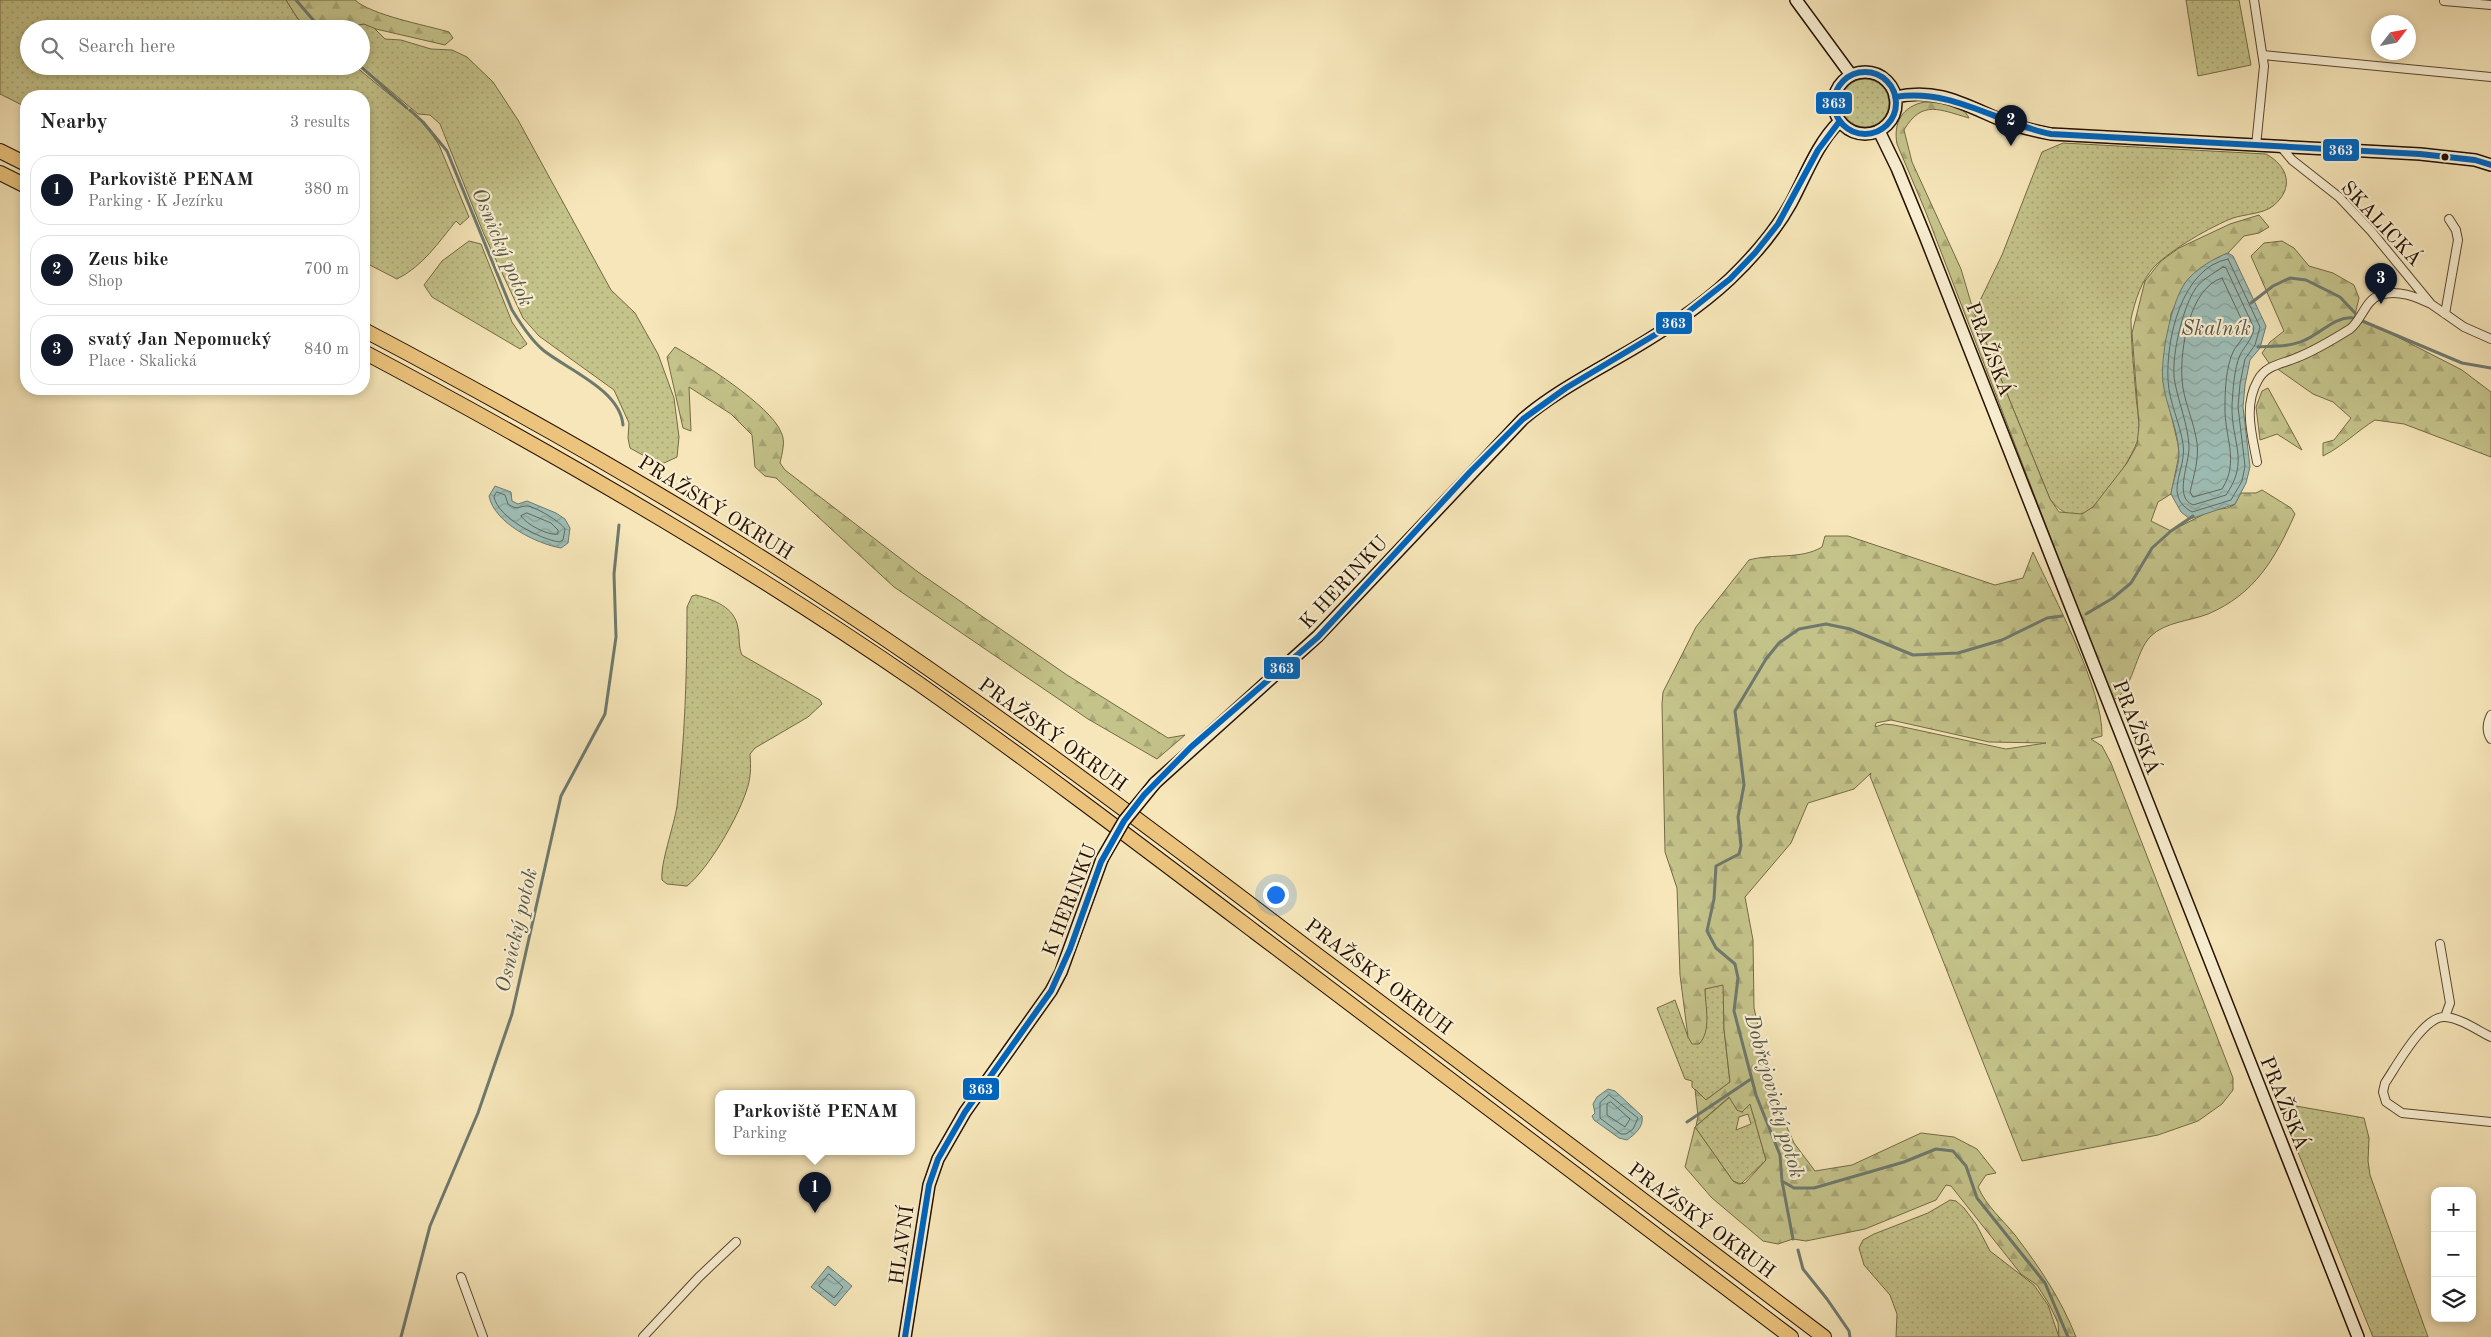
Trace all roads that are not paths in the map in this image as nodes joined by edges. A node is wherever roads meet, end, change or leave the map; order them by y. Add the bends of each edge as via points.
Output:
1 (1796, 0) edge
2 (2254, 0) edge
3 (2444, 1) edge
4 (2491, 6) edge
5 (2263, 55) junction
6 (1851, 76) junction
7 (2491, 77) edge
8 (1895, 97) junction
9 (1839, 122) junction
10 (1879, 131) junction
11 (2256, 146) junction
12 (2282, 148) junction
13 (0, 151) edge
14 (20, 161) edge
15 (2491, 165) edge
16 (0, 173) edge
17 (20, 183) edge
18 (2449, 219) dead end
19 (2431, 304) junction
20 (2446, 314) junction
21 (370, 333) edge
22 (2491, 339) edge
23 (370, 355) edge
24 (2257, 462) dead end
25 (2491, 715) edge
26 (2491, 739) edge
27 (2440, 944) dead end
28 (2445, 1017) junction
29 (2491, 1037) edge
30 (2491, 1122) edge
31 (938, 1159) joint
32 (736, 1242) dead end
33 (461, 1276) dead end
34 (483, 1337) edge
35 (643, 1337) edge
36 (905, 1337) edge
37 (1791, 1337) edge
38 (1824, 1337) edge
39 (2358, 1337) edge

1 - 6 street
2 - 5 street
3 - 4 street
5 - 7 street
5 - 11 street
6 - 8 street via 1865,72 1876,74 1888,83
6 - 9 street via 1839,85 1834,96
8 - 10 street via 1892,118
8 - 11 street via 1917,93 1947,97 2016,126 2051,134
9 - 10 street via 1857,134
9 - 31 street, K HERINKU, bridge via 1824,141 1768,239 1715,293 1632,350 1546,400 1520,422 1318,636 1155,782 1124,821 1102,859 1051,991 965,1112
10 - 39 street, PRAŽSKÁ via 1925,236
11 - 12 street
12 - 15 street via 2449,157
12 - 19 street, SKALICKÁ via 2292,160 2339,197
13 - 14 highway
16 - 17 highway
18 - 20 street, SKALICKÁ via 2458,240
19 - 20 street, SKALICKÁ
19 - 24 street, SKALICKÁ via 2410,294 2380,295 2372,299 2352,328 2263,373 2249,410
20 - 22 street, SKALICKÁ via 2464,327
21 - 38 highway, PRAŽSKÝ OKRUH via 596,457 705,522 862,623 1057,760
23 - 37 highway, PRAŽSKÝ OKRUH via 596,479 704,544 916,682 1044,774
25 - 26 street via 2488,733
27 - 28 street via 2450,1003
28 - 29 street
28 - 30 street via 2435,1018 2424,1026 2385,1083 2384,1098 2402,1113
31 - 36 street, HLAVNÍ via 929,1185
32 - 35 street
33 - 34 street

